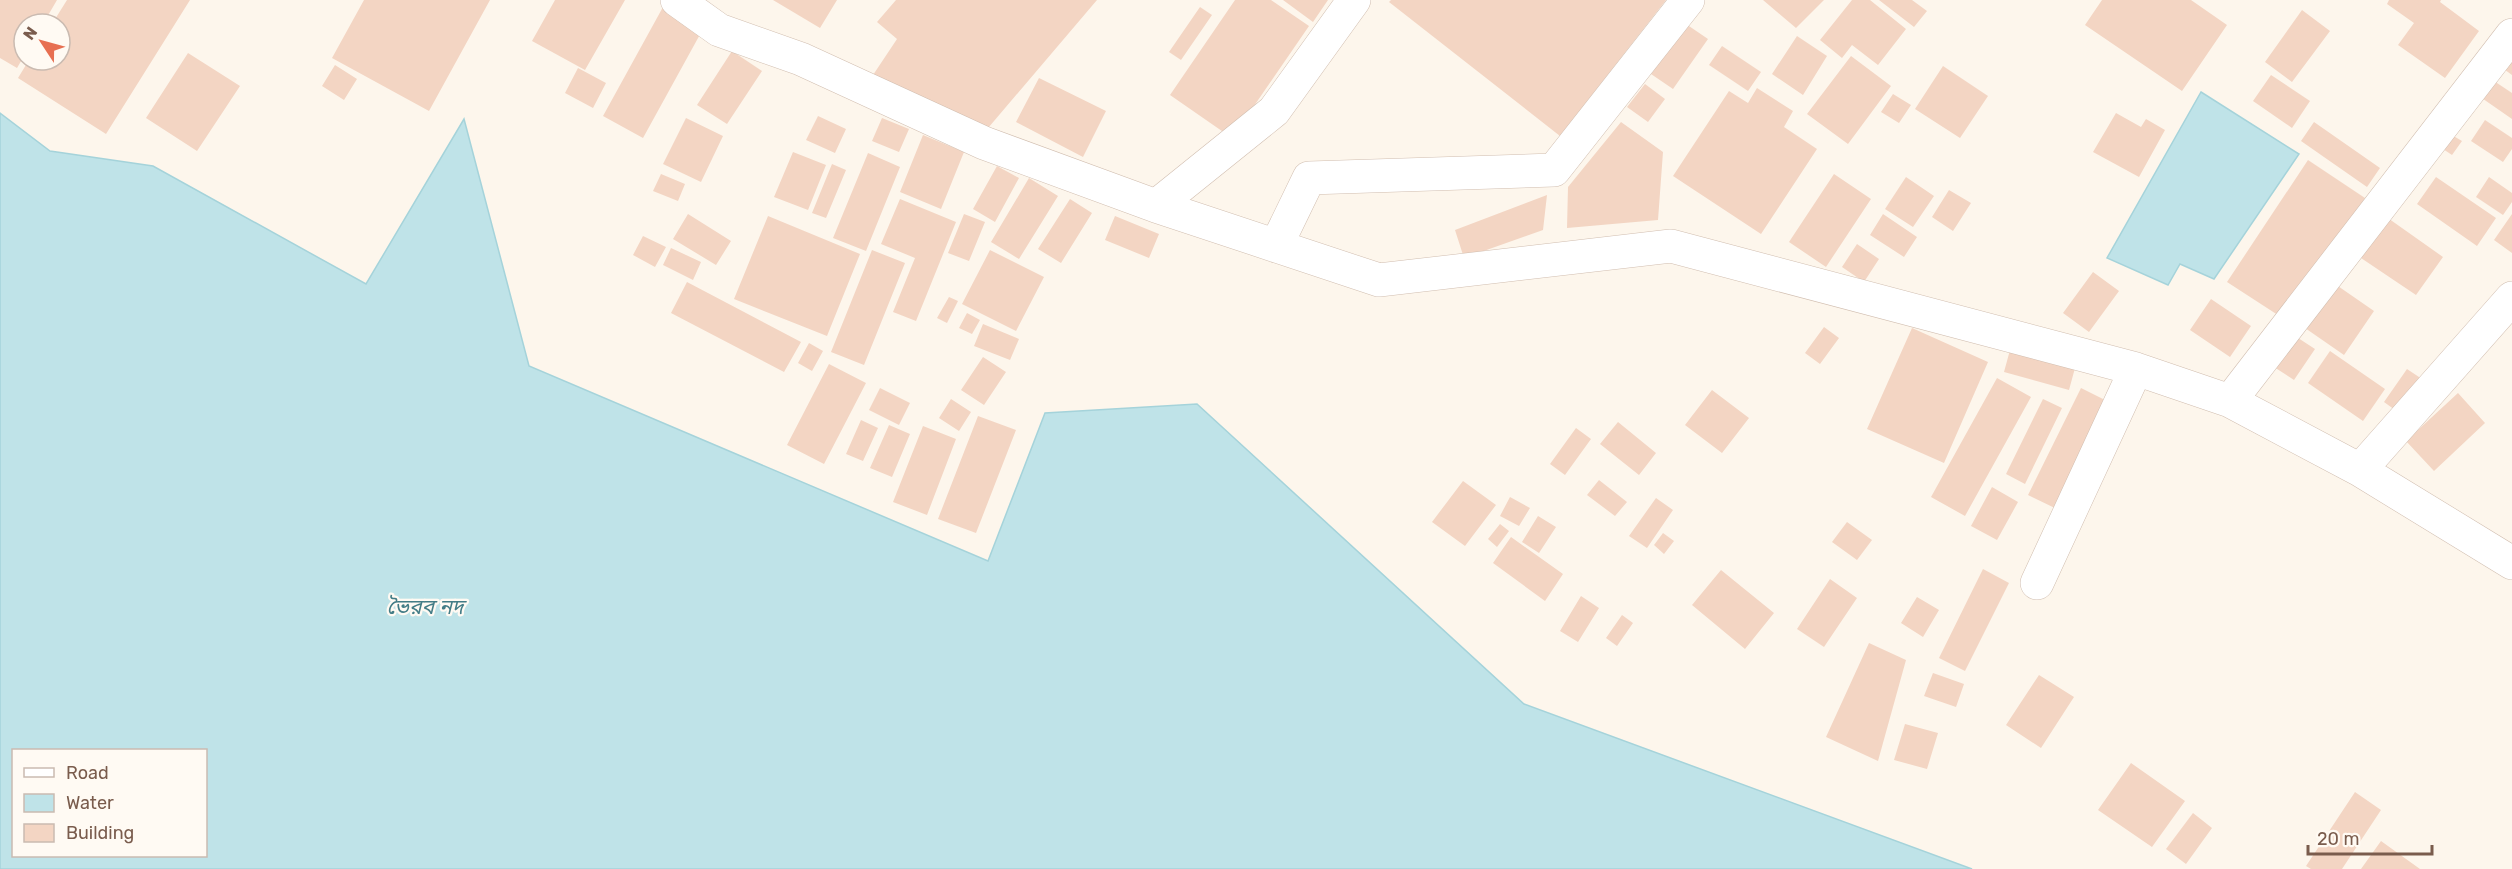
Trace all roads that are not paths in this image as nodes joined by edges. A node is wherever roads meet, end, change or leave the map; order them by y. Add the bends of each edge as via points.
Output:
1 (677, 0) edge
2 (1354, 0) edge
3 (1688, 0) edge
4 (2512, 35) edge
5 (1156, 206) junction
6 (1276, 246) junction
7 (2512, 298) edge
8 (2136, 369) junction
9 (2230, 401) junction
10 (2360, 470) junction
11 (2512, 563) edge
12 (2037, 583) dead end

1 - 5 street via 719,30 801,59 984,143
2 - 5 street via 1274,111
3 - 6 street via 1554,170 1309,178
4 - 9 street
5 - 6 street
6 - 8 street via 1379,280 1671,246
7 - 10 street
8 - 9 street
8 - 12 street
9 - 10 street
10 - 11 street

